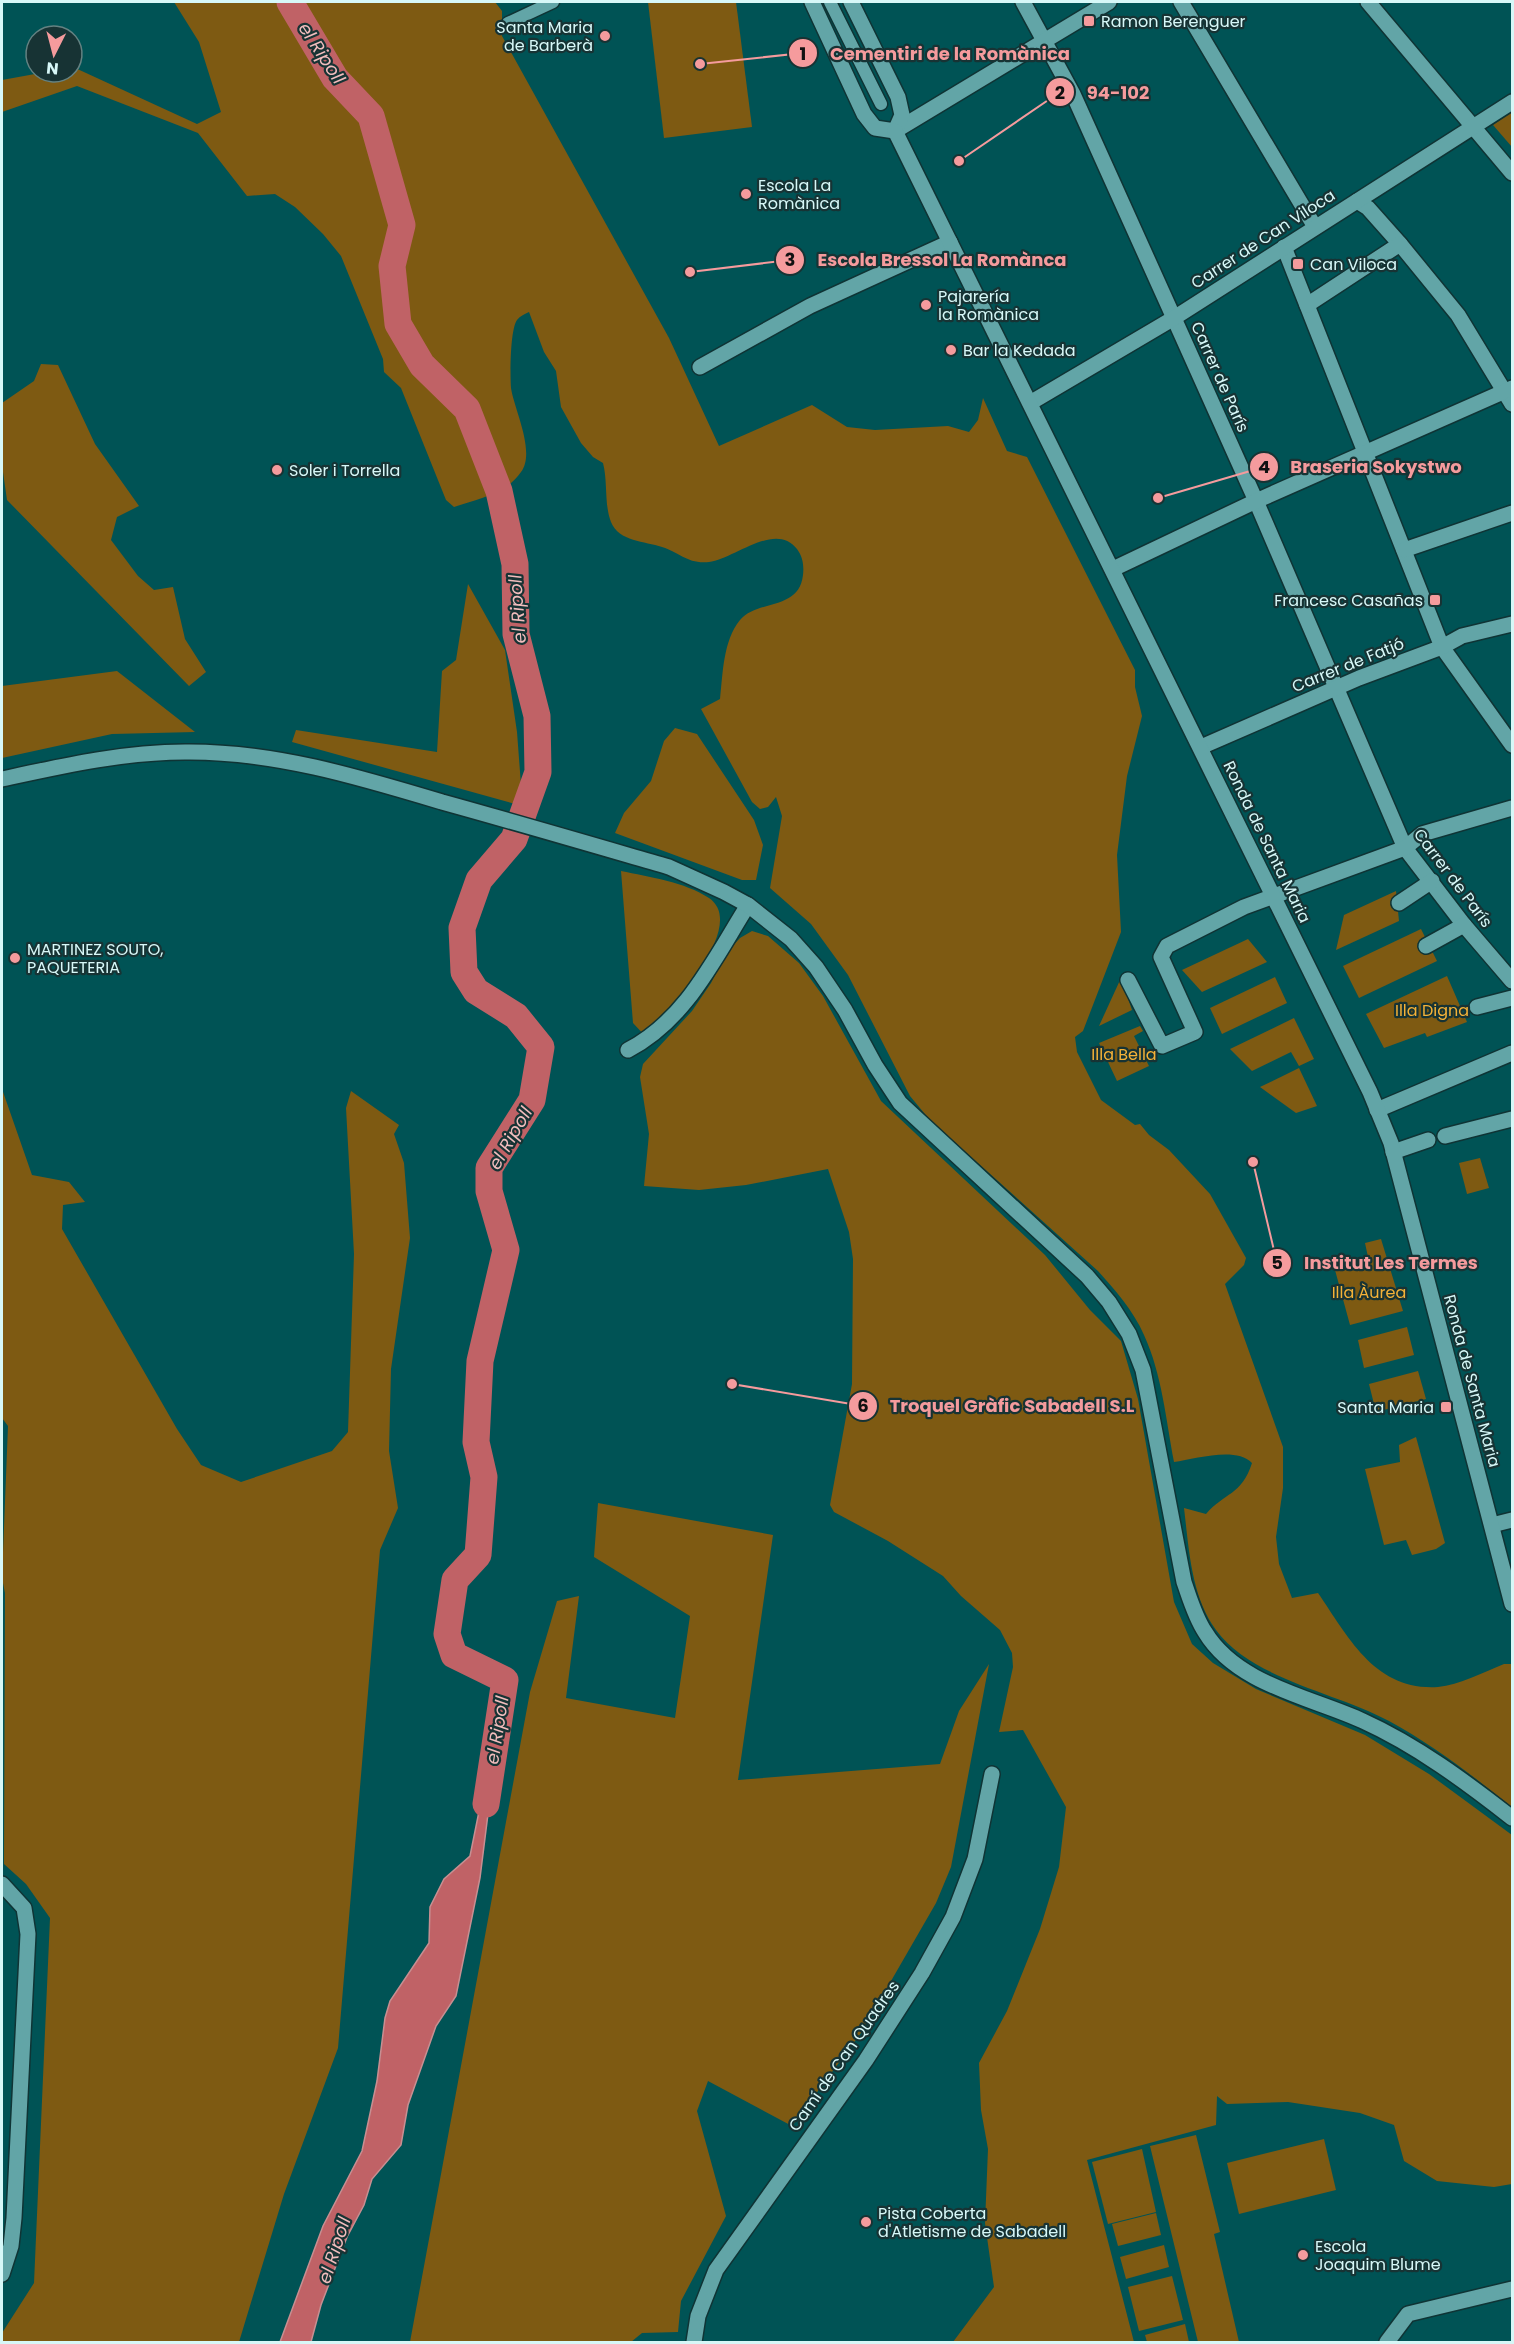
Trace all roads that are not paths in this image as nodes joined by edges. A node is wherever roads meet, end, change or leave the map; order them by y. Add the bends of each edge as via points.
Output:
1 (553, 2) edge
2 (812, 2) edge
3 (831, 2) edge
4 (851, 2) edge
5 (1023, 2) edge
6 (1109, 2) edge
7 (1181, 2) edge
8 (1374, 3) edge
9 (508, 23) dead end
10 (1044, 40) junction
11 (1512, 102) edge
12 (869, 111) dead end
13 (1472, 127) junction
14 (895, 132) junction
15 (1512, 173) edge
16 (1357, 201) junction
17 (1315, 227) junction
18 (950, 242) junction
19 (1400, 244) junction
20 (1284, 247) junction
21 (1307, 305) junction
22 (1174, 318) junction
23 (700, 367) dead end
24 (1510, 394) edge
25 (1030, 403) junction
26 (1365, 452) junction
27 (1256, 501) junction
28 (1512, 513) edge
29 (1404, 550) junction
30 (1113, 569) junction
31 (1512, 624) edge
32 (1442, 647) junction
33 (1335, 688) junction
34 (1512, 745) edge
35 (1201, 747) junction
36 (2, 779) edge
37 (1512, 808) edge
38 (1405, 848) junction
39 (1432, 880) junction
40 (1275, 897) junction
41 (1399, 903) dead end
42 (748, 906) junction
43 (1464, 925) junction
44 (1426, 946) dead end
45 (1128, 980) dead end
46 (1512, 981) edge
47 (1512, 998) edge
48 (1478, 1007) dead end
49 (628, 1050) dead end
50 (1512, 1053) edge
51 (1377, 1110) junction
52 (1512, 1119) edge
53 (1445, 1136) dead end
54 (1428, 1140) dead end
55 (1393, 1152) junction
56 (1512, 1520) edge
57 (1492, 1526) junction
58 (1512, 1604) edge
59 (992, 1774) dead end
60 (1512, 1818) edge
61 (5, 1887) edge
62 (2, 2274) edge
63 (1512, 2289) edge
64 (694, 2343) edge
65 (1387, 2343) edge

1 - 9 street
2 - 14 street via 864,114 875,128
3 - 12 street via 886,103
4 - 14 street via 898,97 902,115
5 - 10 street, Carrer de París
6 - 10 street
7 - 17 street
8 - 13 street
10 - 14 street
10 - 22 street, Carrer de París via 1073,94
11 - 13 street, Carrer de Can Viloca
13 - 15 street
13 - 16 street, Carrer de Can Viloca
14 - 18 street, Ronda de Santa Maria
16 - 17 street, Carrer de Can Viloca
16 - 19 street
17 - 20 street, Carrer de Can Viloca
18 - 23 street via 810,306
18 - 25 street, Ronda de Santa Maria
19 - 21 street
19 - 24 street via 1458,315
20 - 21 street
20 - 22 street, Carrer de Can Viloca
21 - 26 street
22 - 25 street, Carrer de Can Viloca
22 - 27 street, Carrer de París
24 - 26 street
25 - 30 street, Ronda de Santa Maria
26 - 27 street
26 - 29 street
27 - 30 street
27 - 33 street, Carrer de París
28 - 29 street
29 - 32 street
30 - 35 street, Ronda de Santa Maria
31 - 32 street, Carrer de Fatjó via 1462,636
32 - 33 street, Carrer de Fatjó
32 - 34 street
33 - 35 street, Carrer de Fatjó
33 - 38 street, Carrer de París
35 - 40 street, Ronda de Santa Maria
36 - 42 street via 106,758 155,753 220,752 299,763 669,867
37 - 38 street via 1422,834
38 - 39 street, Carrer de París
38 - 40 street
39 - 41 street
39 - 43 street, Carrer de París
40 - 45 street via 1244,907 1167,946 1161,957 1195,1032 1162,1046
40 - 51 street, Ronda de Santa Maria
42 - 49 street via 687,1002 659,1030
42 - 60 street via 790,939 816,967 900,1103 1088,1276 1123,1322 1143,1370 1184,1582 1206,1634 1239,1666 1386,1733
43 - 44 street
43 - 46 street, Carrer de París
47 - 48 street
50 - 51 street
51 - 55 street, Ronda de Santa Maria
52 - 53 street
54 - 55 street
55 - 57 street, Ronda de Santa Maria
56 - 57 street
57 - 58 street, Ronda de Santa Maria
59 - 64 street, Camí de Can Quadres via 975,1859 948,1926 891,2024 716,2270 698,2316
61 - 62 street via 24,1908 28,1934 14,2218
63 - 65 street via 1408,2314

